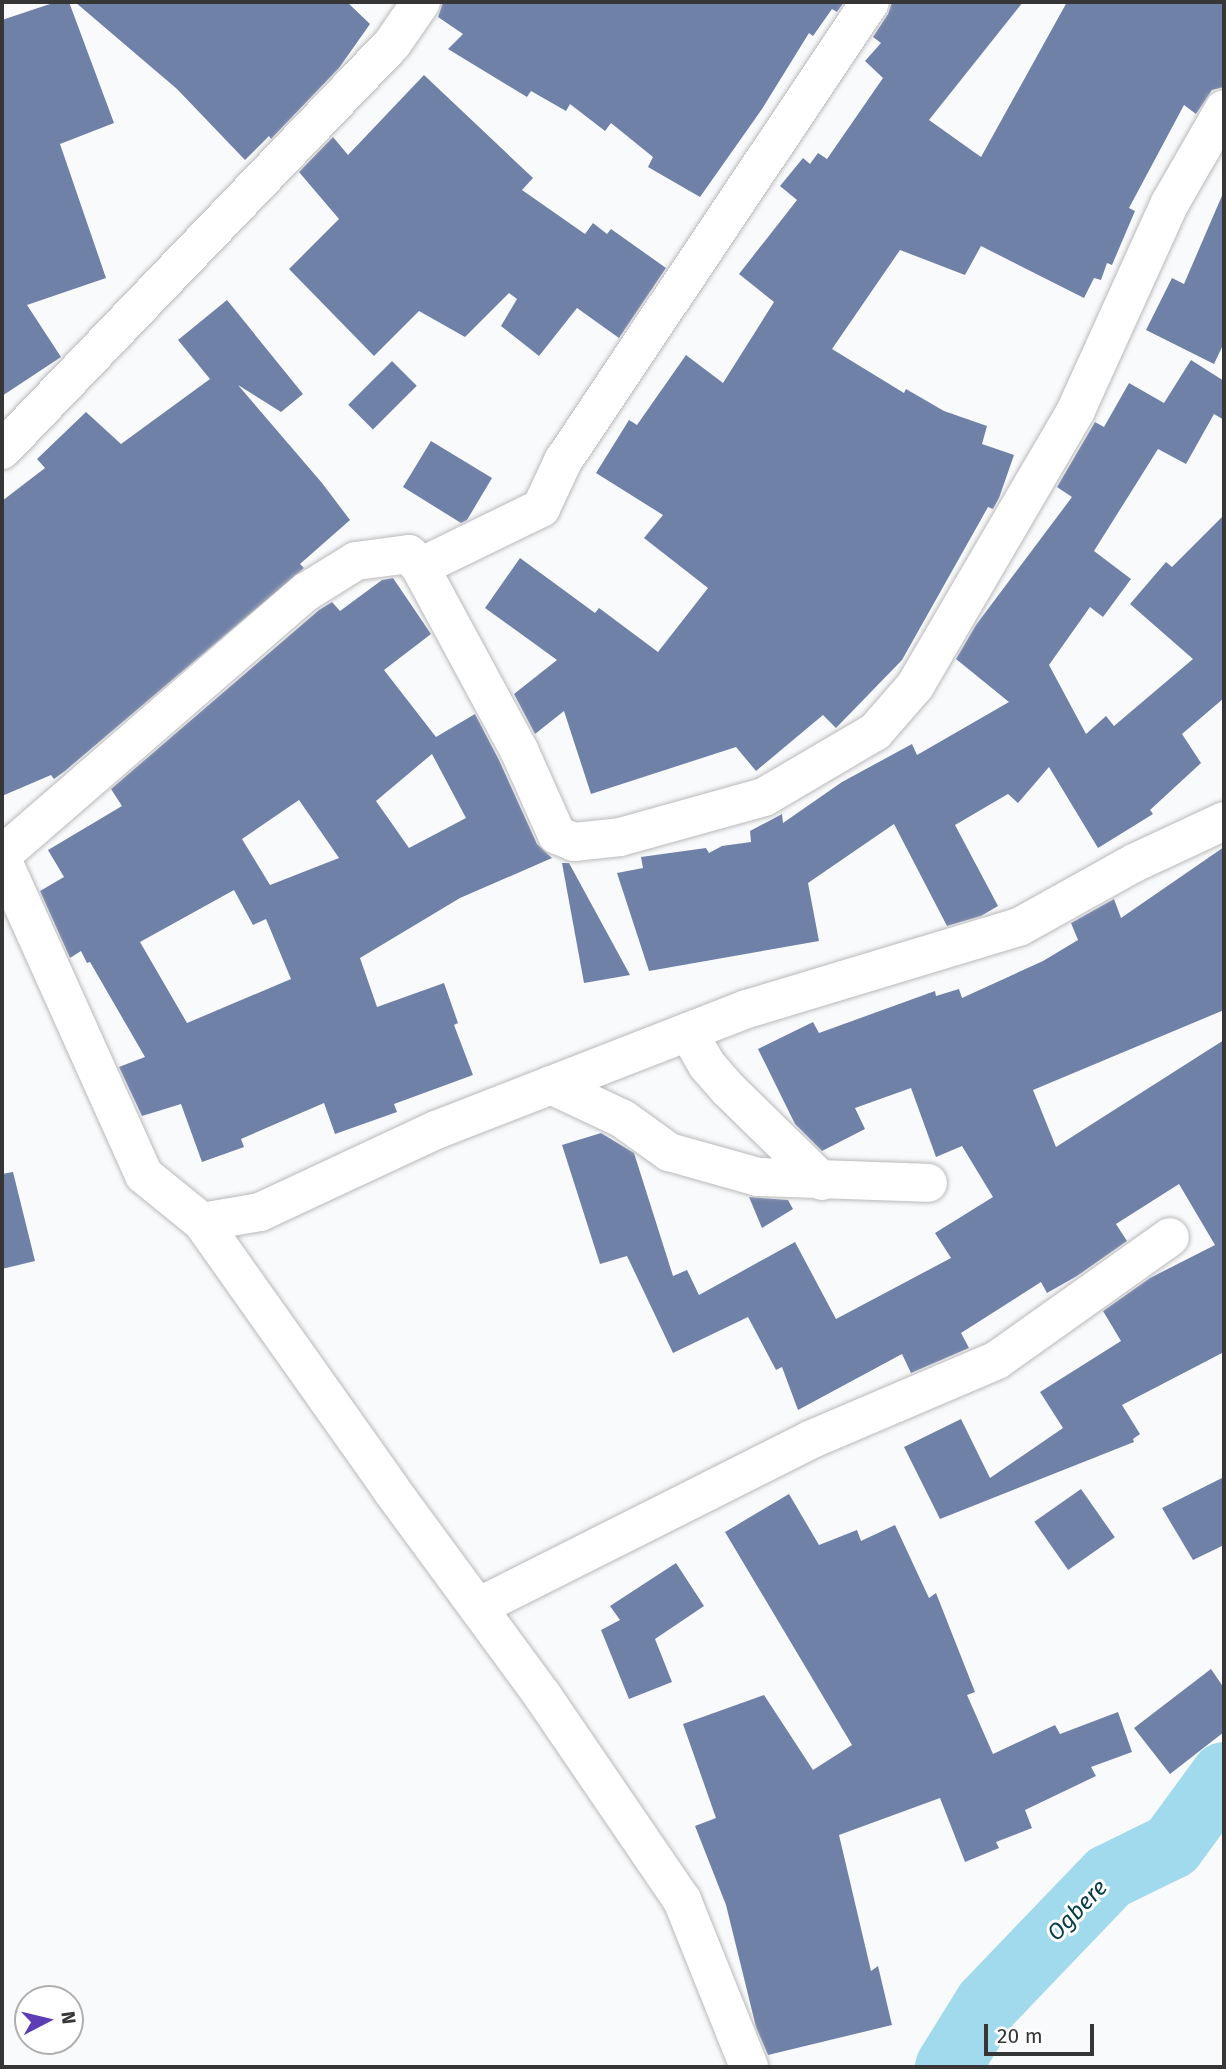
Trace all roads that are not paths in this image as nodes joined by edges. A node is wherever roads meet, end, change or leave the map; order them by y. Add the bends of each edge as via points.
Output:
1 (421, 2) edge
2 (870, 2) edge
3 (1224, 109) edge
4 (2, 450) edge
5 (420, 567) junction
6 (1224, 821) edge
7 (2, 857) edge
8 (688, 1032) junction
9 (551, 1085) junction
10 (822, 1181) junction
11 (928, 1183) dead end
12 (202, 1222) junction
13 (1170, 1237) dead end
14 (478, 1607) junction
15 (749, 2067) edge

1 - 4 street via 392,44
2 - 5 street via 563,461 541,508
3 - 5 street via 1170,203 1076,410 915,686 875,732 764,797 621,836 574,842 557,835 519,750
5 - 7 street via 409,554 355,561 306,592
6 - 8 street via 1134,863 1019,927 747,1009
7 - 12 street via 144,1175
8 - 9 street
8 - 10 street via 707,1065 729,1090
9 - 10 street via 623,1119 669,1152 758,1177
9 - 12 street via 436,1130 260,1212
10 - 11 street
12 - 14 street
13 - 14 street via 997,1360 812,1439
14 - 15 street via 682,1900

